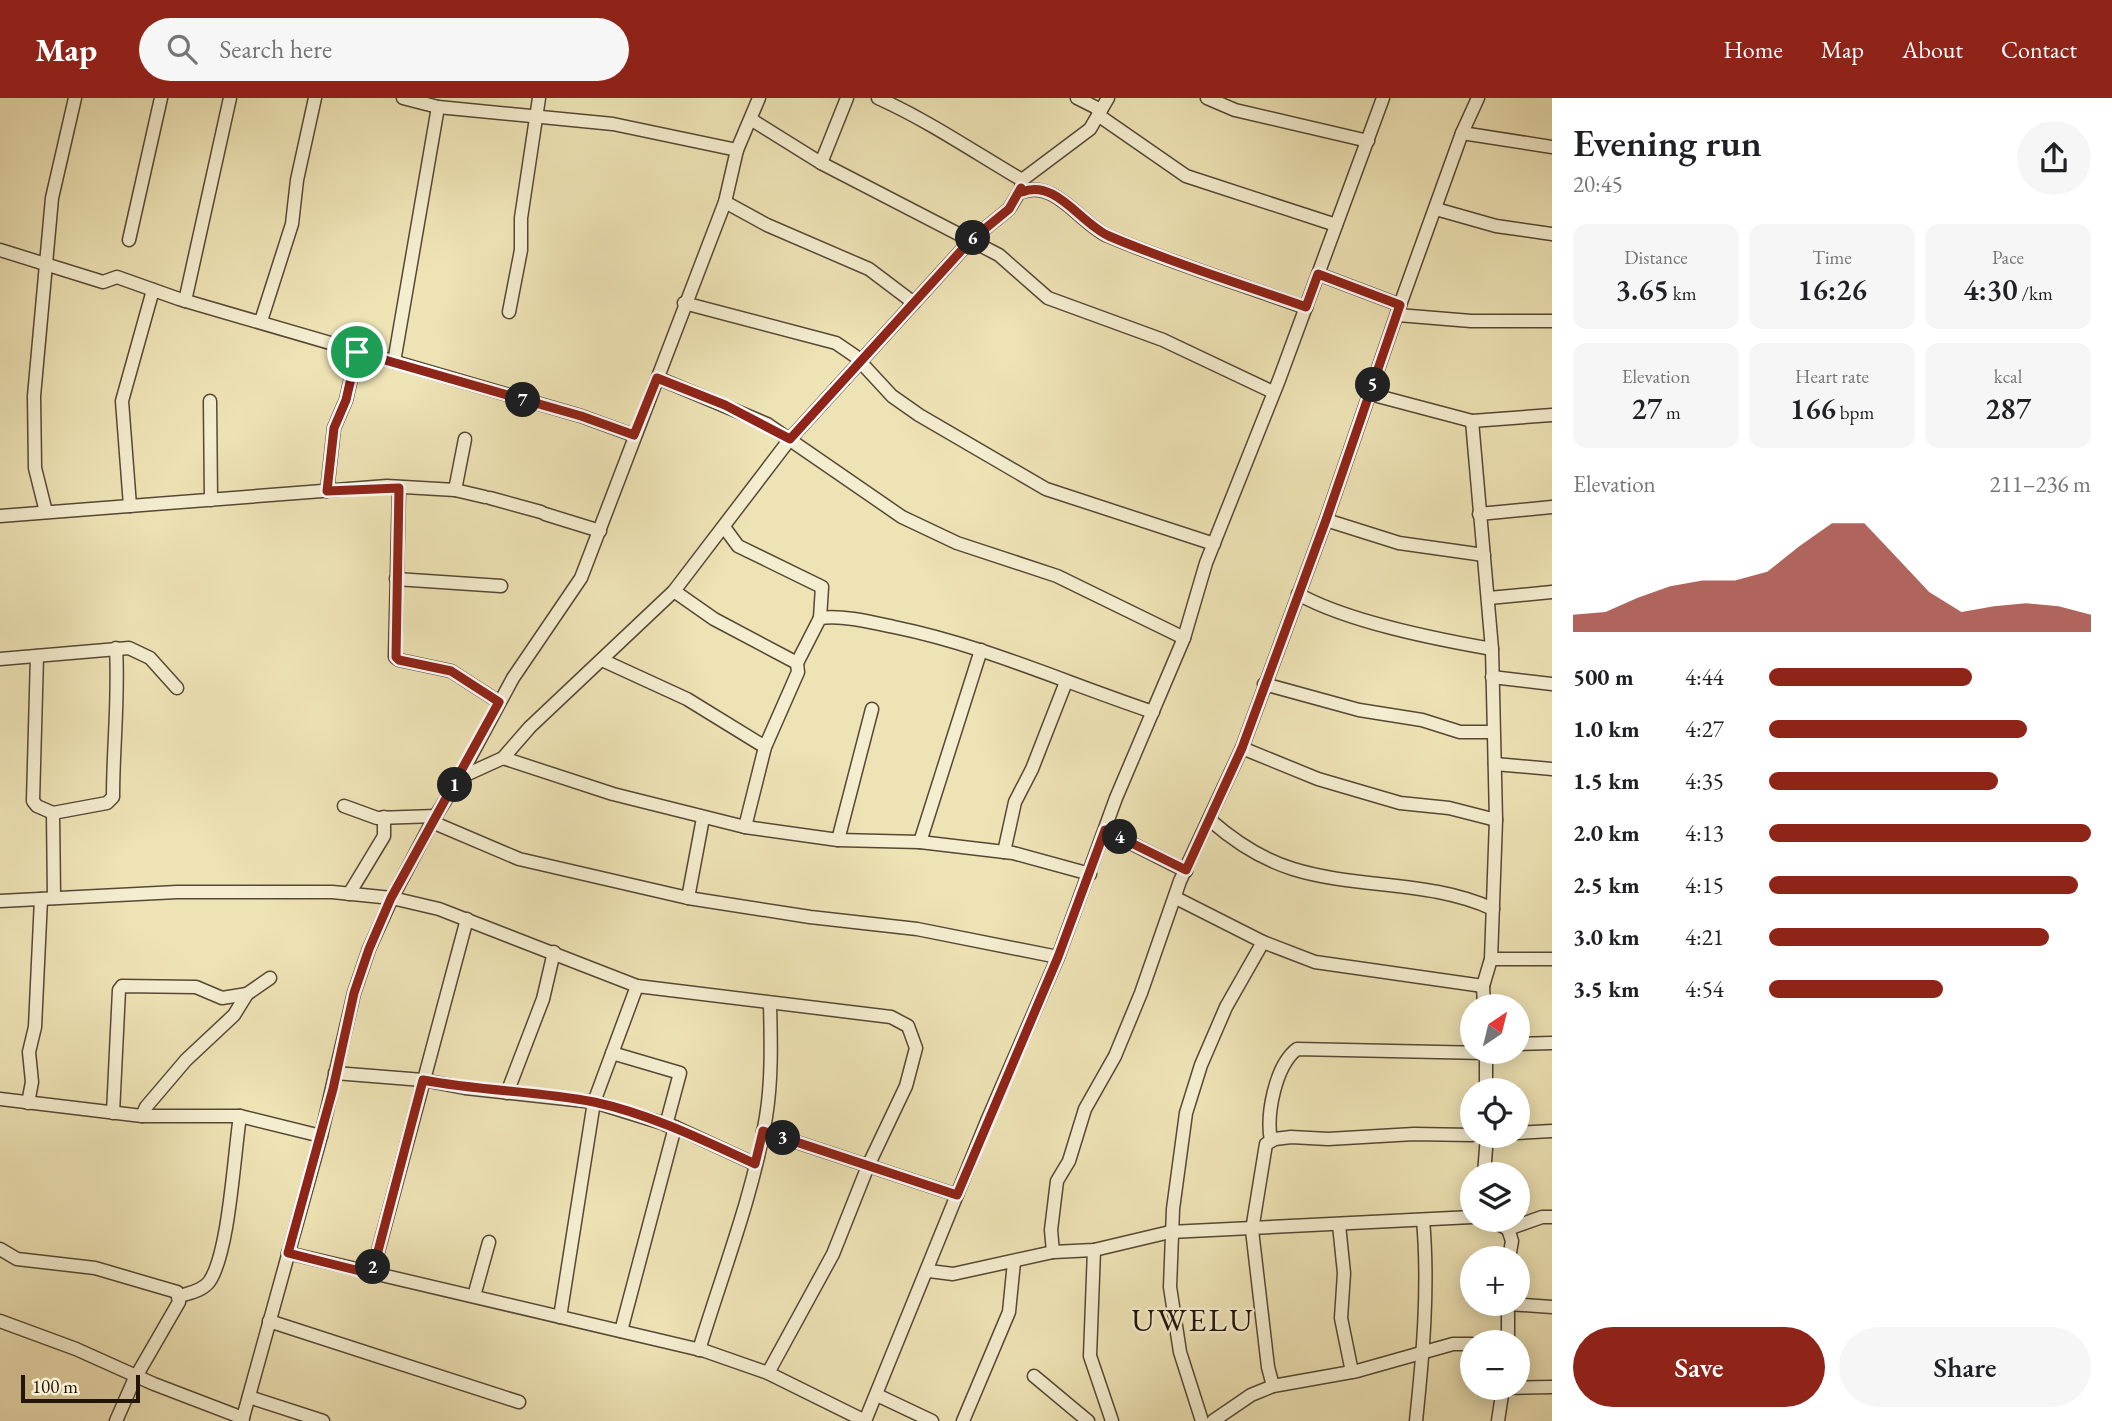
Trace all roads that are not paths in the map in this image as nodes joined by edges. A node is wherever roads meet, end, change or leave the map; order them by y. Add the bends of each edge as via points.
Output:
1 (75, 98) edge
2 (161, 98) edge
3 (230, 98) edge
4 (315, 98) edge
5 (539, 98) edge
6 (759, 98) edge
7 (847, 98) edge
8 (878, 98) edge
9 (1077, 98) edge
10 (1108, 98) edge
11 (1207, 98) edge
12 (1383, 98) edge
13 (1478, 98) edge
14 (408, 99) edge
15 (438, 107) junction
16 (1099, 113) junction
17 (538, 115) junction
18 (752, 120) junction
19 (1462, 133) junction
20 (1368, 141) junction
21 (1552, 147) edge
22 (737, 150) junction
23 (821, 163) junction
24 (1022, 184) junction
25 (725, 202) junction
26 (1436, 209) junction
27 (1336, 225) junction
28 (1552, 234) edge
29 (129, 240) dead end
30 (970, 241) junction
31 (0, 250) edge
32 (47, 263) junction
33 (1318, 274) junction
34 (153, 290) junction
35 (185, 301) junction
36 (684, 303) junction
37 (914, 303) junction
38 (1306, 307) junction
39 (1399, 310) junction
40 (509, 312) dead end
41 (261, 321) junction
42 (1552, 321) edge
43 (357, 352) junction
44 (860, 361) junction
45 (394, 362) junction
46 (657, 378) junction
47 (1273, 392) junction
48 (1370, 394) junction
49 (210, 401) dead end
50 (1552, 415) edge
51 (1472, 421) junction
52 (634, 435) junction
53 (465, 439) dead end
54 (790, 439) junction
55 (399, 488) junction
56 (455, 489) junction
57 (327, 491) junction
58 (211, 500) junction
59 (130, 506) junction
60 (1552, 507) edge
61 (46, 512) junction
62 (1479, 514) junction
63 (0, 516) edge
64 (1326, 520) junction
65 (724, 527) junction
66 (600, 531) junction
67 (1214, 544) junction
68 (1484, 555) junction
69 (396, 579) junction
70 (502, 586) dead end
71 (674, 591) junction
72 (1552, 592) edge
73 (1298, 594) junction
74 (1489, 598) junction
75 (820, 618) junction
76 (1184, 638) junction
77 (116, 648) junction
78 (1492, 649) junction
79 (981, 650) junction
80 (37, 656) junction
81 (0, 659) edge
82 (602, 660) junction
83 (797, 663) junction
84 (1492, 677) junction
85 (1066, 682) junction
86 (1264, 684) junction
87 (1552, 684) edge
88 (177, 688) dead end
89 (499, 702) junction
90 (872, 709) dead end
91 (1153, 712) junction
92 (1491, 732) junction
93 (765, 747) junction
94 (1242, 748) junction
95 (503, 758) junction
96 (1494, 764) junction
97 (1552, 769) edge
98 (459, 778) junction
99 (344, 806) dead end
100 (53, 813) junction
101 (384, 817) junction
102 (703, 818) junction
103 (434, 819) junction
104 (1210, 820) junction
105 (1496, 820) junction
106 (745, 827) junction
107 (1105, 830) junction
108 (838, 840) junction
109 (920, 842) junction
110 (1004, 852) junction
111 (1186, 870) junction
112 (1090, 874) junction
113 (349, 894) junction
114 (47, 898) junction
115 (391, 898) junction
116 (688, 898) junction
117 (1175, 898) junction
118 (0, 901) edge
119 (1493, 909) junction
120 (467, 919) junction
121 (1263, 942) junction
122 (554, 952) junction
123 (1058, 957) junction
124 (1491, 959) junction
125 (1552, 959) edge
126 (270, 978) dead end
127 (637, 986) junction
128 (1483, 986) junction
129 (247, 993) junction
130 (1483, 994) edge
131 (770, 1004) junction
132 (1552, 1043) edge
133 (1530, 1044) edge
134 (1460, 1052) edge
135 (612, 1053) junction
136 (335, 1073) junction
137 (423, 1080) junction
138 (507, 1093) junction
139 (0, 1099) edge
140 (594, 1102) junction
141 (28, 1103) junction
142 (113, 1113) junction
143 (142, 1116) junction
144 (240, 1116) junction
145 (671, 1126) junction
146 (763, 1131) junction
147 (1552, 1131) edge
148 (1530, 1132) edge
149 (1460, 1135) edge
150 (321, 1136) junction
151 (1270, 1141) junction
152 (755, 1164) junction
153 (868, 1166) junction
154 (957, 1195) junction
155 (1552, 1217) edge
156 (1460, 1218) edge
157 (1423, 1220) junction
158 (1530, 1221) edge
159 (1339, 1225) junction
160 (1252, 1230) junction
161 (1170, 1232) junction
162 (489, 1242) dead end
163 (0, 1249) edge
164 (1094, 1250) junction
165 (1053, 1252) junction
166 (288, 1253) junction
167 (1014, 1262) junction
168 (929, 1271) junction
169 (372, 1274) junction
170 (180, 1296) junction
171 (474, 1296) junction
172 (1530, 1306) edge
173 (1552, 1307) edge
174 (560, 1317) junction
175 (0, 1321) edge
176 (269, 1321) junction
177 (621, 1331) junction
178 (1460, 1344) edge
179 (699, 1350) junction
180 (1420, 1353) junction
181 (1352, 1372) junction
182 (768, 1373) junction
183 (137, 1376) junction
184 (1034, 1376) dead end
185 (1273, 1386) junction
186 (1530, 1387) edge
187 (1552, 1387) edge
188 (877, 1395) junction
189 (249, 1396) junction
190 (1501, 1400) edge
191 (519, 1402) dead end
192 (242, 1419) edge
193 (116, 1421) edge
194 (323, 1421) edge
195 (865, 1421) edge
196 (932, 1421) edge
197 (963, 1421) edge
198 (1088, 1421) edge
199 (1112, 1421) edge
200 (1202, 1421) edge
201 (1213, 1421) edge
202 (1416, 1421) edge
203 (1498, 1421) edge

1 - 32 street via 52,198
2 - 29 street
3 - 35 street
4 - 41 street via 292,224
5 - 17 street
6 - 18 street
7 - 23 street
8 - 24 street via 930,124
9 - 16 street
10 - 16 street
11 - 20 street via 1235,110
12 - 20 street
13 - 19 street
14 - 15 street
15 - 17 street
15 - 45 street
16 - 24 street via 1090,129 1038,166
16 - 27 street via 1185,176
17 - 22 street via 613,124
17 - 40 street
18 - 22 street
18 - 23 street
19 - 21 street
19 - 26 street
20 - 27 street
22 - 25 street
23 - 30 street
24 - 30 street via 1009,209
24 - 38 street via 1022,192 1054,193 1108,236
25 - 36 street
25 - 37 street via 869,269
26 - 28 street via 1496,226
26 - 39 street
27 - 33 street
30 - 37 street
30 - 47 street via 999,255 1048,298 1163,340
31 - 32 street
32 - 34 street via 103,282 117,277
32 - 61 street via 34,396 35,468
33 - 38 street
33 - 39 street
34 - 35 street
34 - 59 street via 122,401
35 - 41 street
36 - 44 street via 836,343
36 - 46 street
37 - 44 street
38 - 47 street
39 - 42 street via 1471,321
39 - 48 street
41 - 43 street
43 - 45 street
43 - 57 street via 334,428
44 - 54 street
44 - 67 street via 886,391 919,415 1046,489
45 - 52 street
46 - 52 street
46 - 54 street via 725,405
47 - 67 street
48 - 51 street
48 - 64 street
49 - 58 street
50 - 51 street
51 - 62 street
52 - 66 street
53 - 56 street
54 - 65 street
54 - 76 street via 902,517 957,543 1057,576
55 - 56 street
55 - 57 street
55 - 69 street
56 - 66 street
57 - 58 street
58 - 59 street
59 - 61 street
60 - 62 street
61 - 63 street
62 - 68 street
64 - 68 street via 1399,543
64 - 73 street
65 - 71 street
65 - 75 street via 738,546 822,586
66 - 89 street via 581,578
67 - 76 street
68 - 74 street
69 - 70 street
69 - 89 street via 396,657 451,671
71 - 82 street
71 - 83 street via 713,619
72 - 74 street
73 - 78 street via 1374,622
73 - 86 street
74 - 78 street
75 - 79 street via 868,621
75 - 83 street
76 - 91 street
77 - 80 street
77 - 88 street via 150,657
77 - 100 street via 119,699 113,797 107,803
78 - 84 street
79 - 85 street
79 - 109 street
80 - 81 street
80 - 100 street via 33,801
82 - 93 street via 687,699
82 - 95 street
83 - 93 street via 798,672
84 - 87 street
84 - 92 street
85 - 91 street
85 - 110 street via 1015,802
86 - 92 street via 1460,732
86 - 94 street
89 - 98 street
90 - 108 street
91 - 107 street
92 - 96 street
93 - 106 street
94 - 104 street
94 - 105 street via 1318,779 1400,803 1449,808
95 - 98 street
95 - 102 street
96 - 97 street
96 - 105 street
98 - 103 street
99 - 101 street
100 - 114 street
101 - 103 street
101 - 113 street via 384,836
102 - 106 street
102 - 116 street
103 - 115 street
103 - 116 street via 519,859
104 - 111 street
104 - 119 street via 1236,842 1294,870 1408,886
105 - 119 street
106 - 108 street
107 - 111 street
107 - 112 street
108 - 109 street
109 - 110 street
110 - 112 street
111 - 117 street
112 - 123 street
113 - 114 street via 177,892
113 - 115 street
114 - 118 street
114 - 141 street via 36,1027 29,1052 32,1082
115 - 120 street
115 - 136 street via 354,993
116 - 123 street via 917,929
117 - 121 street
117 - 165 street via 1115,1056 1084,1109 1069,1160 1057,1181
119 - 124 street
120 - 122 street
120 - 137 street
121 - 128 street via 1315,962
121 - 161 street via 1226,1007 1201,1065 1186,1113
122 - 127 street
122 - 138 street via 543,999
123 - 154 street
124 - 125 street
124 - 128 street
126 - 129 street
127 - 131 street
127 - 135 street
128 - 130 street
129 - 142 street via 222,998 196,987 122,986
129 - 143 street via 234,1015 186,1060
131 - 146 street via 772,1044
131 - 153 street via 891,1017 908,1026 916,1048 906,1086
132 - 133 street
134 - 151 street via 1297,1049 1272,1096 1267,1124
135 - 140 street
135 - 145 street via 680,1073
136 - 137 street
136 - 150 street
137 - 138 street
137 - 169 street
138 - 140 street
139 - 141 street
140 - 145 street
140 - 174 street
141 - 142 street
142 - 143 street
143 - 144 street
144 - 150 street
144 - 170 street via 227,1221 214,1271 200,1289
145 - 152 street
145 - 177 street
146 - 152 street
146 - 153 street
147 - 148 street
149 - 151 street
150 - 166 street
151 - 160 street via 1264,1153
152 - 179 street
153 - 154 street
153 - 182 street via 833,1254
154 - 168 street
155 - 158 street
156 - 157 street
157 - 159 street
157 - 180 street via 1428,1293
159 - 160 street
159 - 181 street via 1341,1318
160 - 161 street
160 - 185 street
161 - 164 street
161 - 200 street via 1176,1331
162 - 171 street
163 - 170 street via 17,1259 95,1268 170,1288
164 - 165 street
164 - 199 street via 1090,1356
165 - 167 street
166 - 169 street
166 - 176 street
167 - 168 street via 953,1274
167 - 197 street via 1009,1312
168 - 188 street
169 - 171 street
170 - 183 street
171 - 174 street
172 - 173 street
174 - 177 street
175 - 183 street
176 - 189 street
176 - 191 street
177 - 179 street
178 - 180 street
179 - 182 street
180 - 181 street
180 - 202 street
181 - 185 street
182 - 195 street
183 - 192 street
183 - 193 street
184 - 198 street
185 - 201 street
186 - 187 street
188 - 195 street
188 - 196 street
189 - 192 street
189 - 194 street
190 - 203 street

